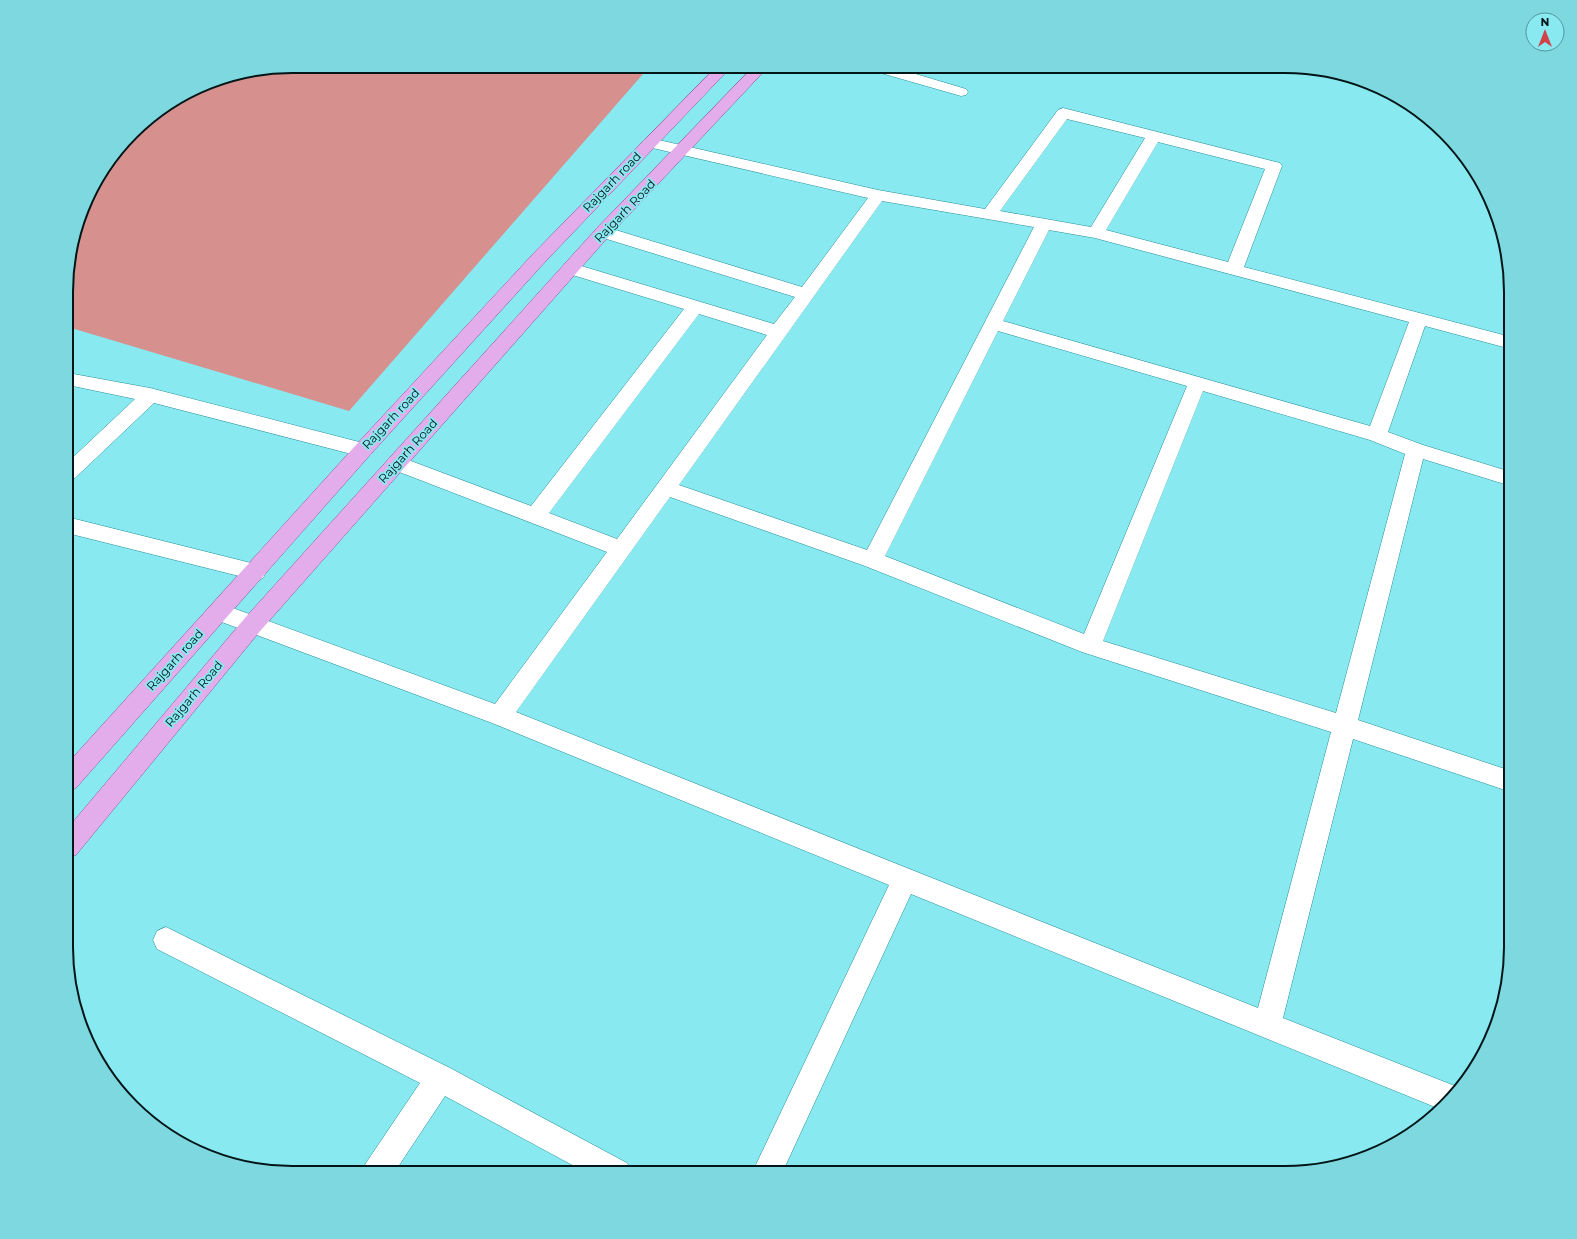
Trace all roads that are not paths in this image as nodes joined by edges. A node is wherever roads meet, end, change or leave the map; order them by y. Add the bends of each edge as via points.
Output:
1 (718, 73) edge
2 (755, 73) edge
3 (896, 73) edge
4 (961, 92) dead end
5 (1154, 136) junction
6 (650, 143) junction
7 (683, 150) junction
8 (878, 194) junction
9 (990, 214) junction
10 (1044, 224) junction
11 (603, 232) junction
12 (1096, 233) junction
13 (572, 269) junction
14 (1234, 269) junction
15 (806, 294) junction
16 (696, 306) junction
17 (1419, 319) junction
18 (993, 324) junction
19 (778, 332) junction
20 (1504, 340) edge
21 (73, 380) edge
22 (1197, 384) junction
23 (150, 395) junction
24 (1377, 435) junction
25 (363, 450) junction
26 (1416, 450) junction
27 (396, 463) junction
28 (73, 468) edge
29 (1504, 477) edge
30 (665, 488) junction
31 (535, 516) junction
32 (73, 526) edge
33 (621, 549) junction
34 (872, 560) junction
35 (255, 572) junction
36 (219, 612) junction
37 (253, 624) junction
38 (1090, 646) junction
39 (500, 716) junction
40 (1345, 726) junction
41 (73, 774) edge
42 (1504, 780) edge
43 (73, 840) edge
44 (906, 879) junction
45 (166, 940) dead end
46 (1267, 1025) junction
47 (440, 1078) junction
48 (1446, 1096) edge
49 (381, 1166) edge
50 (604, 1166) edge
51 (770, 1166) edge

1 - 6 main road, Rajgarh road
2 - 7 main road, Rajgarh Road
3 - 4 street
5 - 9 street via 1063,113
5 - 12 street
5 - 14 street via 1274,166
6 - 7 street
6 - 25 main road, Rajgarh road via 544,253
7 - 8 street
7 - 11 main road, Rajgarh Road
8 - 9 street
8 - 15 street
9 - 10 street
10 - 12 street
10 - 18 street
11 - 13 main road, Rajgarh Road
11 - 15 street
12 - 14 street
13 - 16 street
13 - 27 main road, Rajgarh Road
14 - 17 street
15 - 19 street
16 - 19 street
16 - 31 street
17 - 20 street
17 - 24 street
18 - 22 street
18 - 34 street
19 - 30 street
21 - 23 street
22 - 24 street
22 - 38 street
23 - 25 street
23 - 28 street
24 - 26 street
25 - 35 main road, Rajgarh road
26 - 29 street
26 - 40 street
27 - 31 street
27 - 37 main road, Rajgarh Road
30 - 33 street
30 - 34 street
31 - 33 street
32 - 35 street
33 - 39 street
34 - 38 street
35 - 36 main road, Rajgarh road
36 - 37 street
36 - 41 main road, Rajgarh road
37 - 39 street
37 - 43 main road, Rajgarh Road
38 - 40 street
39 - 44 street
40 - 42 street
40 - 46 street
44 - 46 street
44 - 51 street
45 - 47 street
46 - 48 street
47 - 49 street
47 - 50 street

